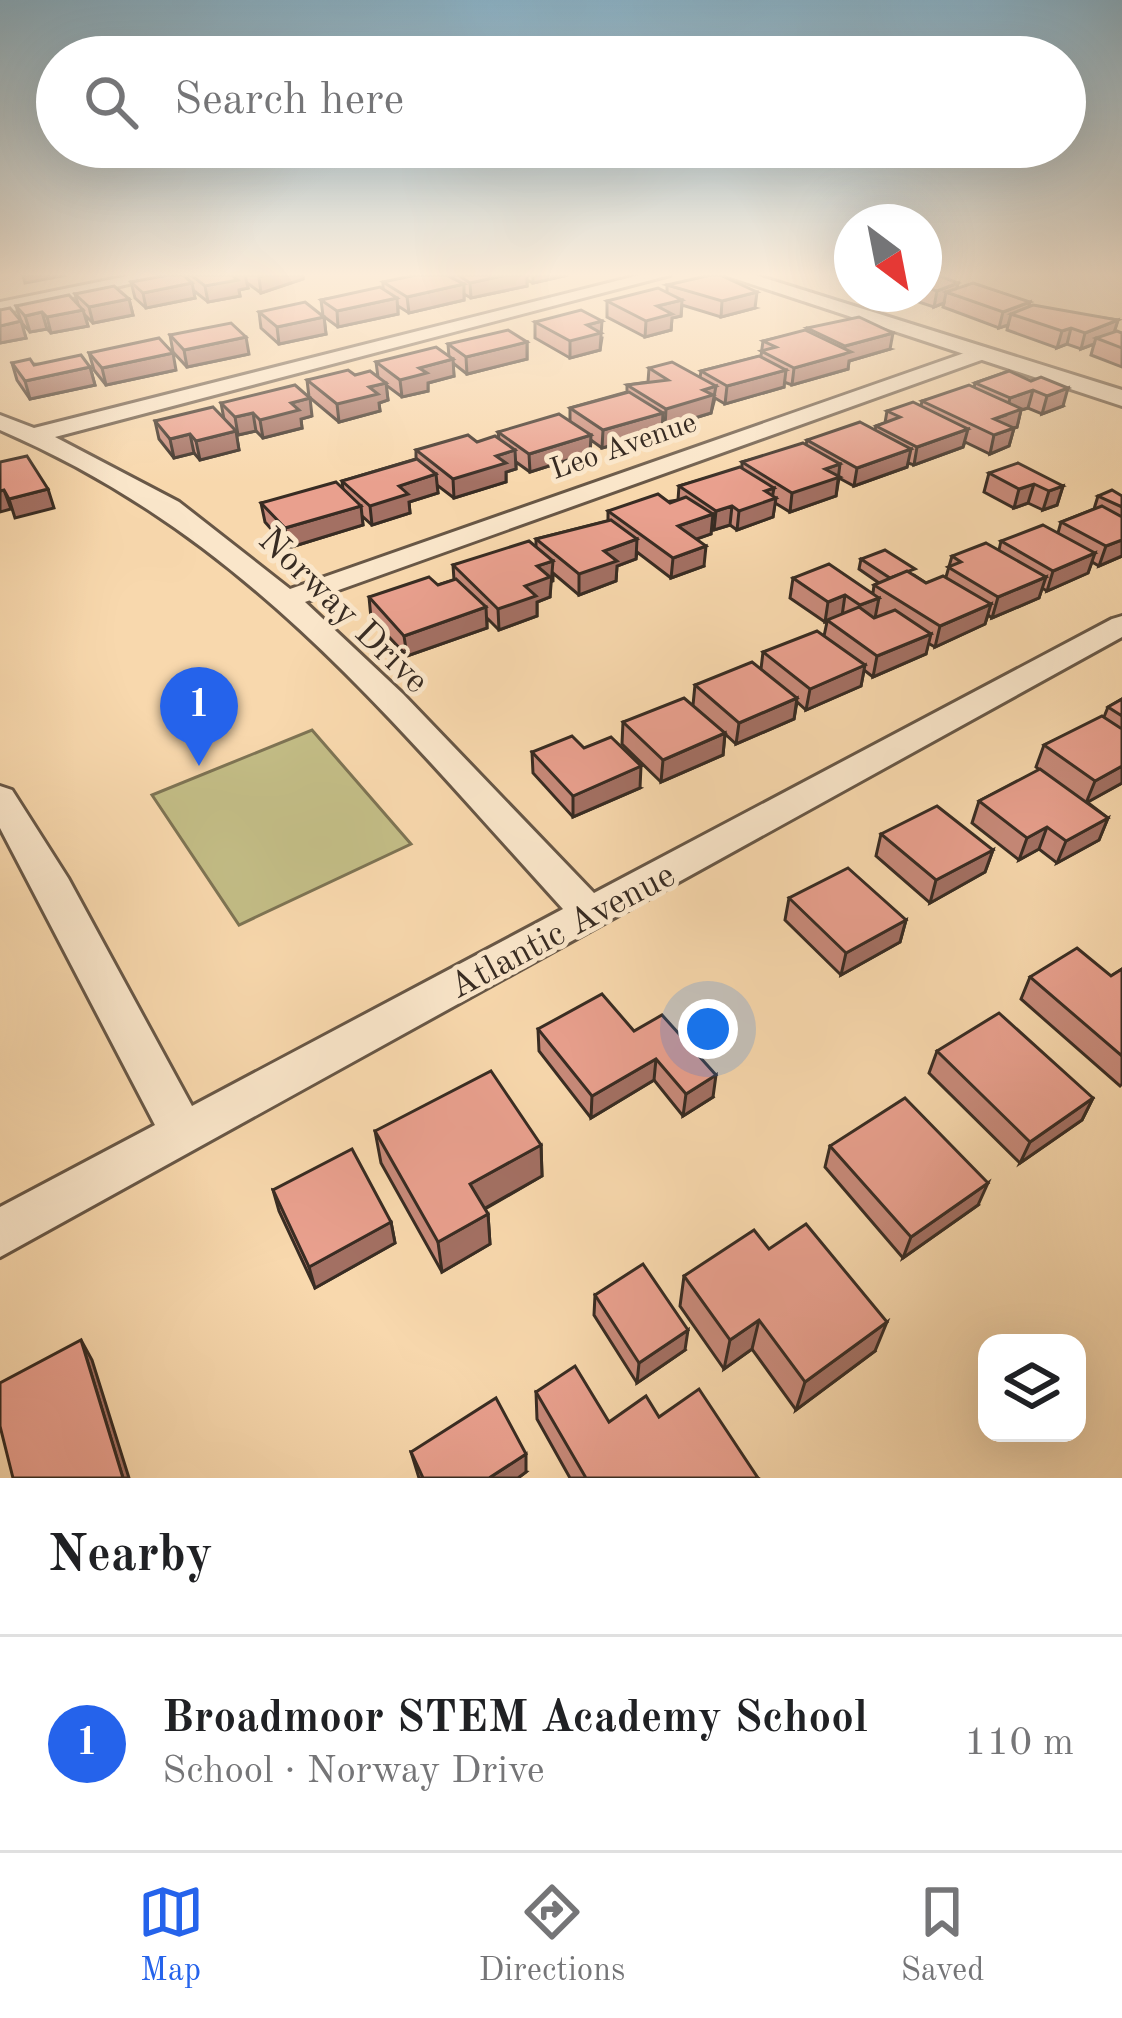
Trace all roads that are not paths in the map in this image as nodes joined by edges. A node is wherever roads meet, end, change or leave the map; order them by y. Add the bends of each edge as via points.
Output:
1 (391, 344) edge
2 (949, 344) edge
3 (980, 354) junction
4 (1122, 398) edge
5 (0, 422) edge
6 (34, 435) junction
7 (0, 444) edge
8 (288, 599) junction
9 (1122, 625) edge
10 (0, 798) edge
11 (590, 913) junction
12 (183, 1134) junction
13 (0, 1233) edge

1 - 6 street
2 - 3 street
3 - 4 street
3 - 8 street, Leo Avenue
5 - 6 street, Norway Drive
6 - 7 street
6 - 8 street, Norway Drive via 185,516
8 - 11 street, Norway Drive
9 - 11 street, Atlantic Avenue
10 - 12 street
11 - 12 street, Atlantic Avenue
12 - 13 street, Atlantic Avenue

